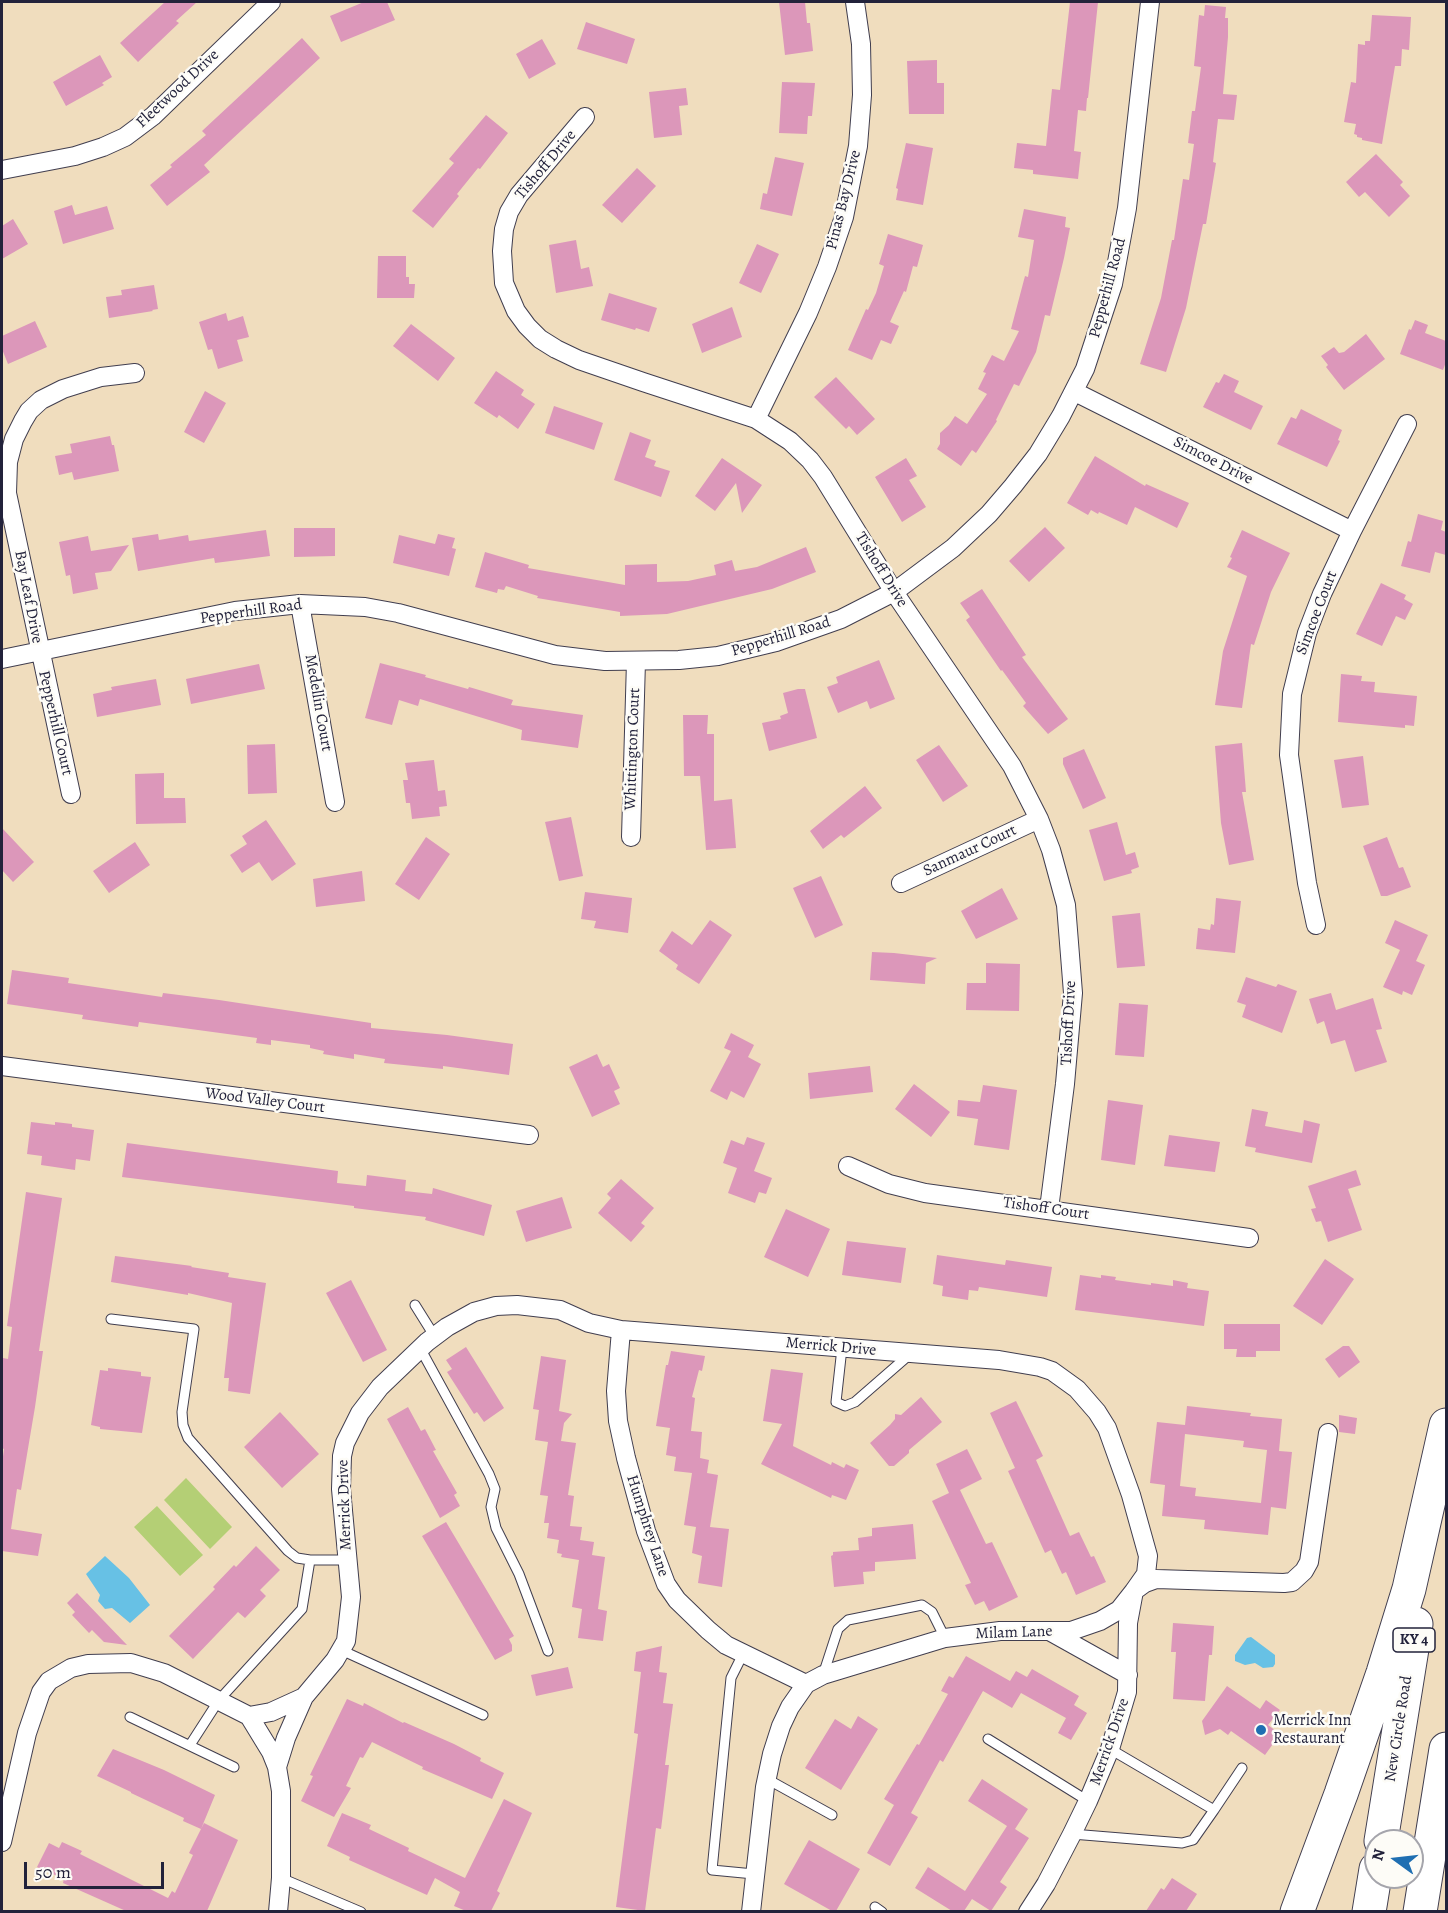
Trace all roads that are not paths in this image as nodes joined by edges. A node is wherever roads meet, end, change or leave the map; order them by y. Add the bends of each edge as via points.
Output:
1 (271, 2) edge
2 (855, 2) edge
3 (1150, 2) edge
4 (585, 117) dead end
5 (2, 170) edge
6 (135, 373) dead end
7 (1074, 392) junction
8 (756, 418) junction
9 (1407, 424) dead end
10 (1352, 531) junction
11 (894, 592) junction
12 (300, 604) junction
13 (39, 651) junction
14 (2, 659) edge
15 (636, 662) junction
16 (71, 794) dead end
17 (335, 802) dead end
18 (1039, 819) junction
19 (631, 837) dead end
20 (901, 883) dead end
21 (1316, 925) dead end
22 (2, 1066) edge
23 (529, 1136) dead end
24 (848, 1166) dead end
25 (1048, 1209) junction
26 (1249, 1238) dead end
27 (415, 1305) dead end
28 (111, 1319) dead end
29 (621, 1330) junction
30 (435, 1337) junction
31 (420, 1348) junction
32 (842, 1348) junction
33 (911, 1353) junction
34 (1446, 1425) edge
35 (1328, 1433) dead end
36 (1446, 1439) edge
37 (310, 1560) junction
38 (347, 1560) junction
39 (1134, 1591) junction
40 (1051, 1632) junction
41 (945, 1638) junction
42 (341, 1650) junction
43 (548, 1651) dead end
44 (743, 1654) junction
45 (823, 1675) junction
46 (1128, 1675) junction
47 (806, 1684) junction
48 (304, 1697) junction
49 (219, 1700) junction
50 (483, 1715) dead end
51 (249, 1716) junction
52 (130, 1717) dead end
53 (988, 1738) dead end
54 (190, 1745) junction
55 (1110, 1749) junction
56 (1446, 1749) edge
57 (234, 1767) dead end
58 (277, 1767) junction
59 (1242, 1768) dead end
60 (766, 1779) junction
61 (1089, 1801) junction
62 (1214, 1810) junction
63 (832, 1815) dead end
64 (1383, 1829) edge
65 (1072, 1834) junction
66 (2, 1842) edge
67 (754, 1874) junction
68 (281, 1878) junction
69 (1373, 1889) edge
70 (278, 1911) edge
71 (361, 1911) edge
72 (751, 1911) edge
73 (1028, 1911) edge
74 (1297, 1911) edge
75 (1369, 1911) edge
76 (1420, 1911) edge

1 - 5 street, Fleetwood Drive via 153,116 125,136 75,156
2 - 8 street, Pinas Bay Drive via 862,95 858,146 844,217 808,313
3 - 7 street, Pepperhill Road via 1127,208 1113,284
4 - 8 street, Tishoff Drive via 509,212 502,261 504,283 516,311 540,339 579,360
6 - 13 street, Bay Leaf Drive via 100,377 41,400 29,411 14,439 7,493
7 - 10 street, Simcoe Drive
7 - 11 street, Pepperhill Road via 1038,454 989,514 953,548
8 - 11 street, Tishoff Drive via 810,460
9 - 10 street, Simcoe Court
10 - 21 street, Simcoe Court via 1307,633 1290,716 1289,755
11 - 15 street, Pepperhill Road via 841,618 776,642 718,656
11 - 18 street, Tishoff Drive via 1012,766
12 - 13 street, Pepperhill Road via 235,611
12 - 15 street, Pepperhill Road via 365,607 555,655
12 - 17 street, Medellin Court
13 - 14 street, Pepperhill Road
13 - 16 street, Pepperhill Court
15 - 19 street, Whittington Court
18 - 20 street, Sanmaur Court
18 - 25 street, Tishoff Drive via 1066,905 1073,993
22 - 23 street, Wood Valley Court
24 - 25 street, Tishoff Court via 889,1184 925,1193
25 - 26 street, Tishoff Court
27 - 30 lane
28 - 37 lane via 194,1329 182,1412 188,1438 288,1551 297,1558
29 - 30 street, Merrick Drive via 596,1325 560,1310 517,1305 474,1312
29 - 32 street, Merrick Drive
29 - 44 street, Humphrey Lane via 618,1421 646,1531 666,1584 677,1600 708,1630
30 - 31 street, Merrick Drive
31 - 38 street, Merrick Drive via 380,1387 360,1413 345,1443 341,1489
31 - 43 lane via 489,1474 495,1489 491,1507 496,1528 519,1574
32 - 33 street, Merrick Drive
32 - 33 lane via 836,1402 845,1406 855,1402
33 - 39 street, Merrick Drive via 1040,1367 1077,1389 1107,1428 1140,1526 1148,1556 1146,1574
34 - 74 highway via 1408,1589 1383,1672
35 - 39 street, Milam Lane via 1309,1562 1299,1577 1284,1583 1156,1578
36 - 64 highway, New Circle Road / KY 4
37 - 38 lane
37 - 49 lane via 302,1609
38 - 42 street, Merrick Drive via 350,1620
39 - 40 street, Milam Lane via 1119,1611 1100,1621 1071,1631
39 - 46 street, Merrick Drive via 1128,1623
40 - 41 street, Milam Lane via 1000,1631
40 - 46 street
41 - 45 street, Milam Lane
41 - 45 lane via 932,1612 922,1605 848,1620 838,1629
42 - 48 street, Merrick Drive
42 - 50 lane
44 - 47 street, Humphrey Lane
44 - 67 lane via 731,1678 712,1870
45 - 47 street, Milam Lane
46 - 55 street, Merrick Drive via 1127,1692
47 - 60 street, Milam Lane via 781,1726
48 - 51 street, Merrick Drive via 271,1712
48 - 58 street, Merrick Drive
49 - 51 street
49 - 54 lane
49 - 66 street via 164,1673 131,1663 88,1664 71,1668 49,1681 41,1692 27,1734
51 - 58 street
52 - 54 lane
53 - 61 lane
54 - 57 lane
55 - 61 street, Merrick Drive
55 - 62 lane
56 - 76 highway
58 - 68 street via 281,1791
59 - 62 lane
60 - 63 lane
60 - 67 street, Milam Lane
61 - 65 street, Merrick Drive
62 - 65 lane via 1193,1840 1182,1843
65 - 73 street, Merrick Drive via 1047,1884
67 - 72 street, Milam Lane
68 - 70 street
68 - 71 lane
69 - 75 highway

